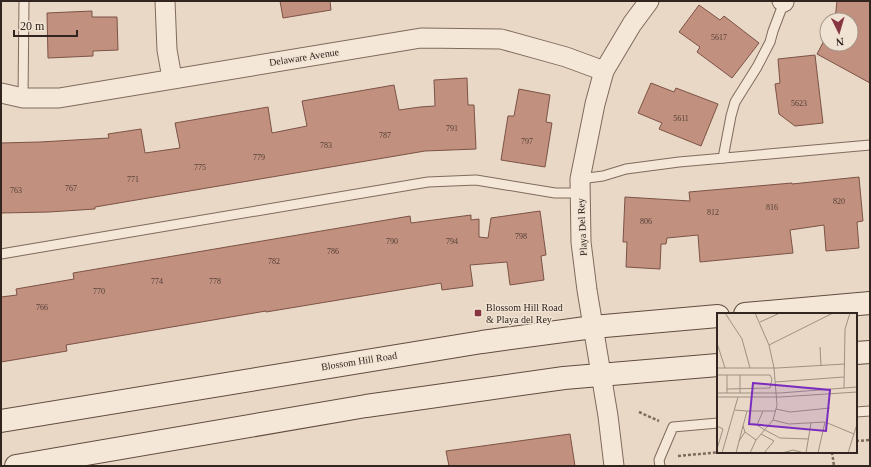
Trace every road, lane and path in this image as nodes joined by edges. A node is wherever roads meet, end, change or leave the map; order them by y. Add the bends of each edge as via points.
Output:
1 (24, 1) edge
2 (165, 1) edge
3 (649, 1) edge
4 (783, 2) edge
5 (604, 71) junction
6 (172, 78) junction
7 (1, 93) edge
8 (23, 98) junction
9 (870, 145) edge
10 (723, 158) junction
11 (580, 186) junction
12 (1, 254) edge
13 (870, 303) edge
14 (756, 313) edge
15 (717, 316) edge
16 (594, 327) junction
17 (870, 352) edge
18 (857, 353) edge
19 (717, 365) edge
20 (601, 374) junction
21 (870, 411) edge
22 (639, 412) dead end
23 (857, 412) edge
24 (1, 421) edge
25 (717, 423) edge
26 (673, 427) junction
27 (870, 440) edge
28 (857, 441) edge
29 (717, 452) edge
30 (832, 453) edge
31 (674, 456) dead end
32 (16, 466) edge
33 (614, 466) edge
34 (660, 466) edge
35 (834, 466) edge

1 - 8 lane
2 - 6 street via 167,50
3 - 5 street, Playa Del Rey
4 - 10 lane via 770,42 735,102
5 - 6 street, Delaware Avenue via 502,39 421,38
5 - 11 street, Playa Del Rey via 594,104
6 - 8 street, Delaware Avenue via 59,98
7 - 8 street, Delaware Avenue
9 - 10 lane
10 - 11 lane via 626,169
11 - 12 lane via 555,192 476,180 428,182
11 - 16 street, Playa Del Rey via 582,242
13 - 14 main road
15 - 16 main road, Blossom Hill Road
16 - 20 street, Playa Del Rey
16 - 24 main road, Blossom Hill Road via 373,359
17 - 18 main road
19 - 20 main road
20 - 32 main road via 366,406
20 - 33 street, Playa Del Rey
21 - 23 lane
22 - 26 path
25 - 26 lane
26 - 34 lane via 659,460
27 - 28 path
29 - 31 path
30 - 35 path

